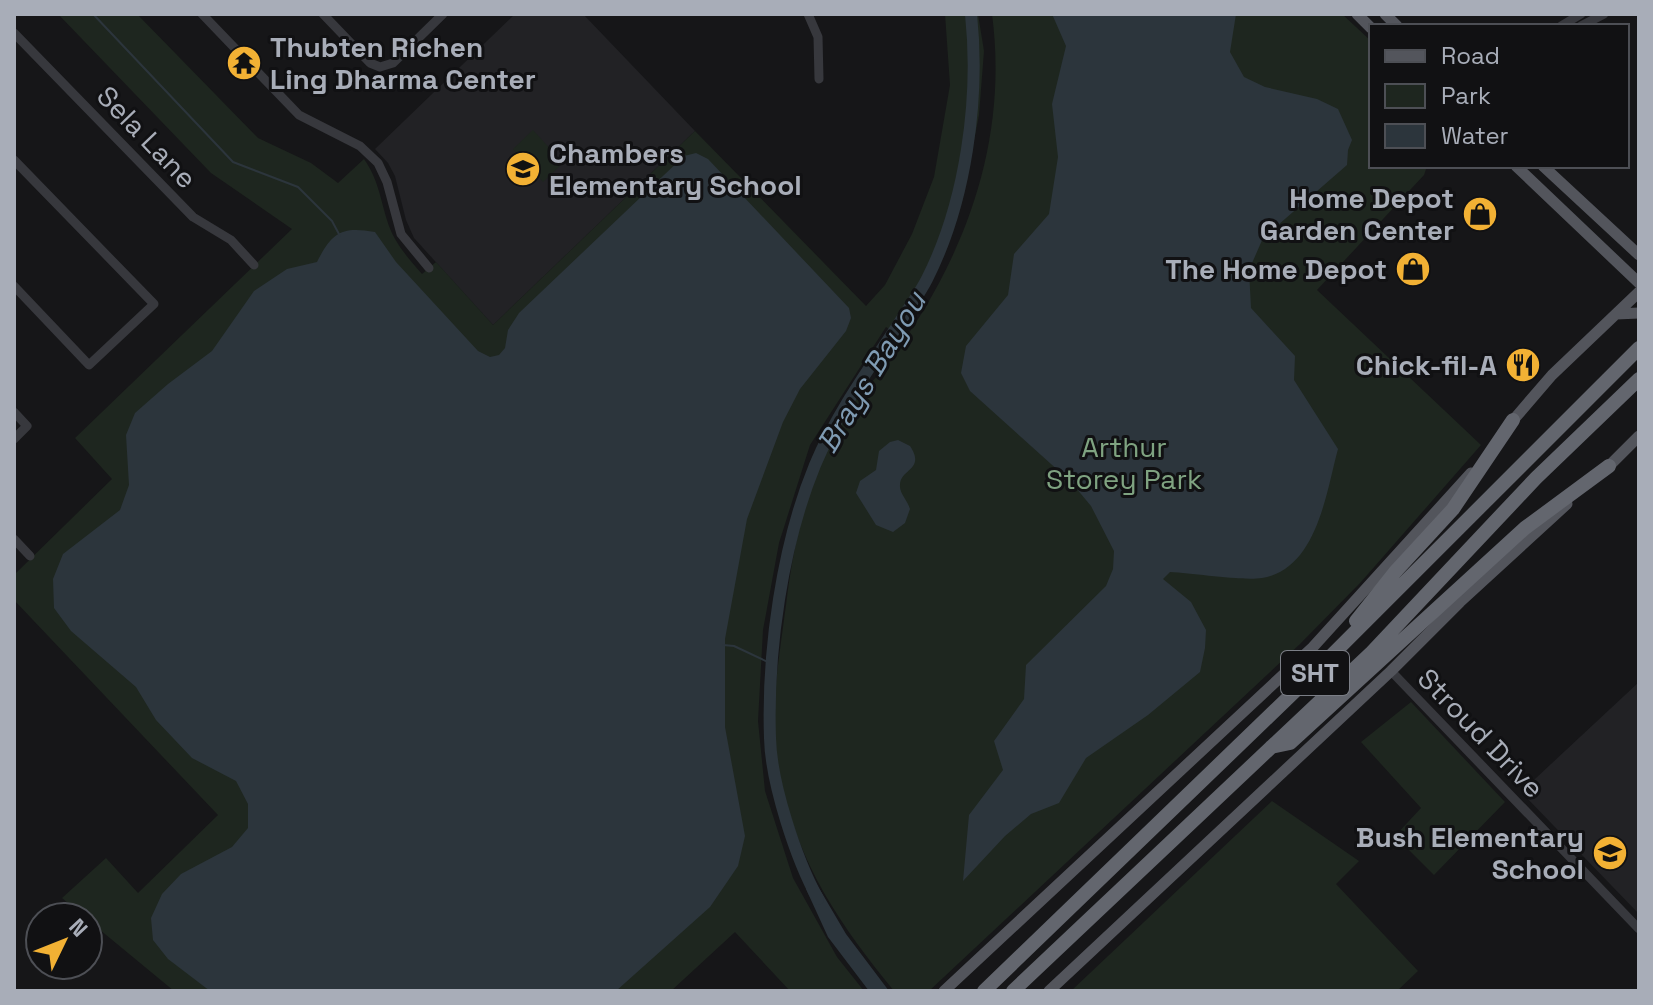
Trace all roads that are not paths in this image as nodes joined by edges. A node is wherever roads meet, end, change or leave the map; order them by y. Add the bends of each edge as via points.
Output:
1 (202, 14) edge
2 (323, 14) edge
3 (443, 14) edge
4 (808, 14) edge
5 (1581, 14) edge
6 (1604, 14) edge
7 (1568, 24) edge
8 (1585, 24) edge
9 (14, 33) edge
10 (819, 79) dead end
11 (14, 160) edge
12 (1518, 168) edge
13 (1545, 168) edge
14 (1639, 255) edge
15 (254, 265) dead end
16 (1622, 266) junction
17 (429, 268) dead end
18 (1639, 283) edge
19 (14, 286) edge
20 (1639, 292) edge
21 (1626, 304) junction
22 (1639, 313) edge
23 (1615, 314) junction
24 (1639, 348) edge
25 (1639, 379) edge
26 (14, 412) edge
27 (1513, 420) junction
28 (1639, 436) edge
29 (14, 439) edge
30 (1609, 466) junction
31 (14, 539) edge
32 (30, 556) dead end
33 (1319, 668) junction
34 (1391, 671) junction
35 (1271, 748) junction
36 (1639, 929) edge
37 (944, 991) edge
38 (984, 991) edge
39 (1013, 991) edge
40 (1050, 991) edge

1 - 17 street via 299,115 360,146 378,163 401,234
2 - 3 street via 380,67 393,63
4 - 10 street via 818,37
5 - 7 street
6 - 8 street
9 - 15 street, Sela Lane via 193,217 231,240
11 - 19 street via 154,304 89,365
12 - 16 main road
13 - 14 main road
16 - 18 main road
16 - 21 main road
20 - 21 main road
21 - 23 main road
22 - 23 main road
23 - 27 main road
24 - 33 highway, SHT
25 - 35 highway, SHT
26 - 29 street via 27,426
27 - 33 highway via 1453,509
27 - 37 main road via 1313,647
28 - 30 main road
30 - 34 main road
30 - 35 highway via 1525,528 1290,743
31 - 32 street
33 - 38 highway, SHT
34 - 36 street, Stroud Drive
34 - 40 main road
35 - 39 highway, SHT

